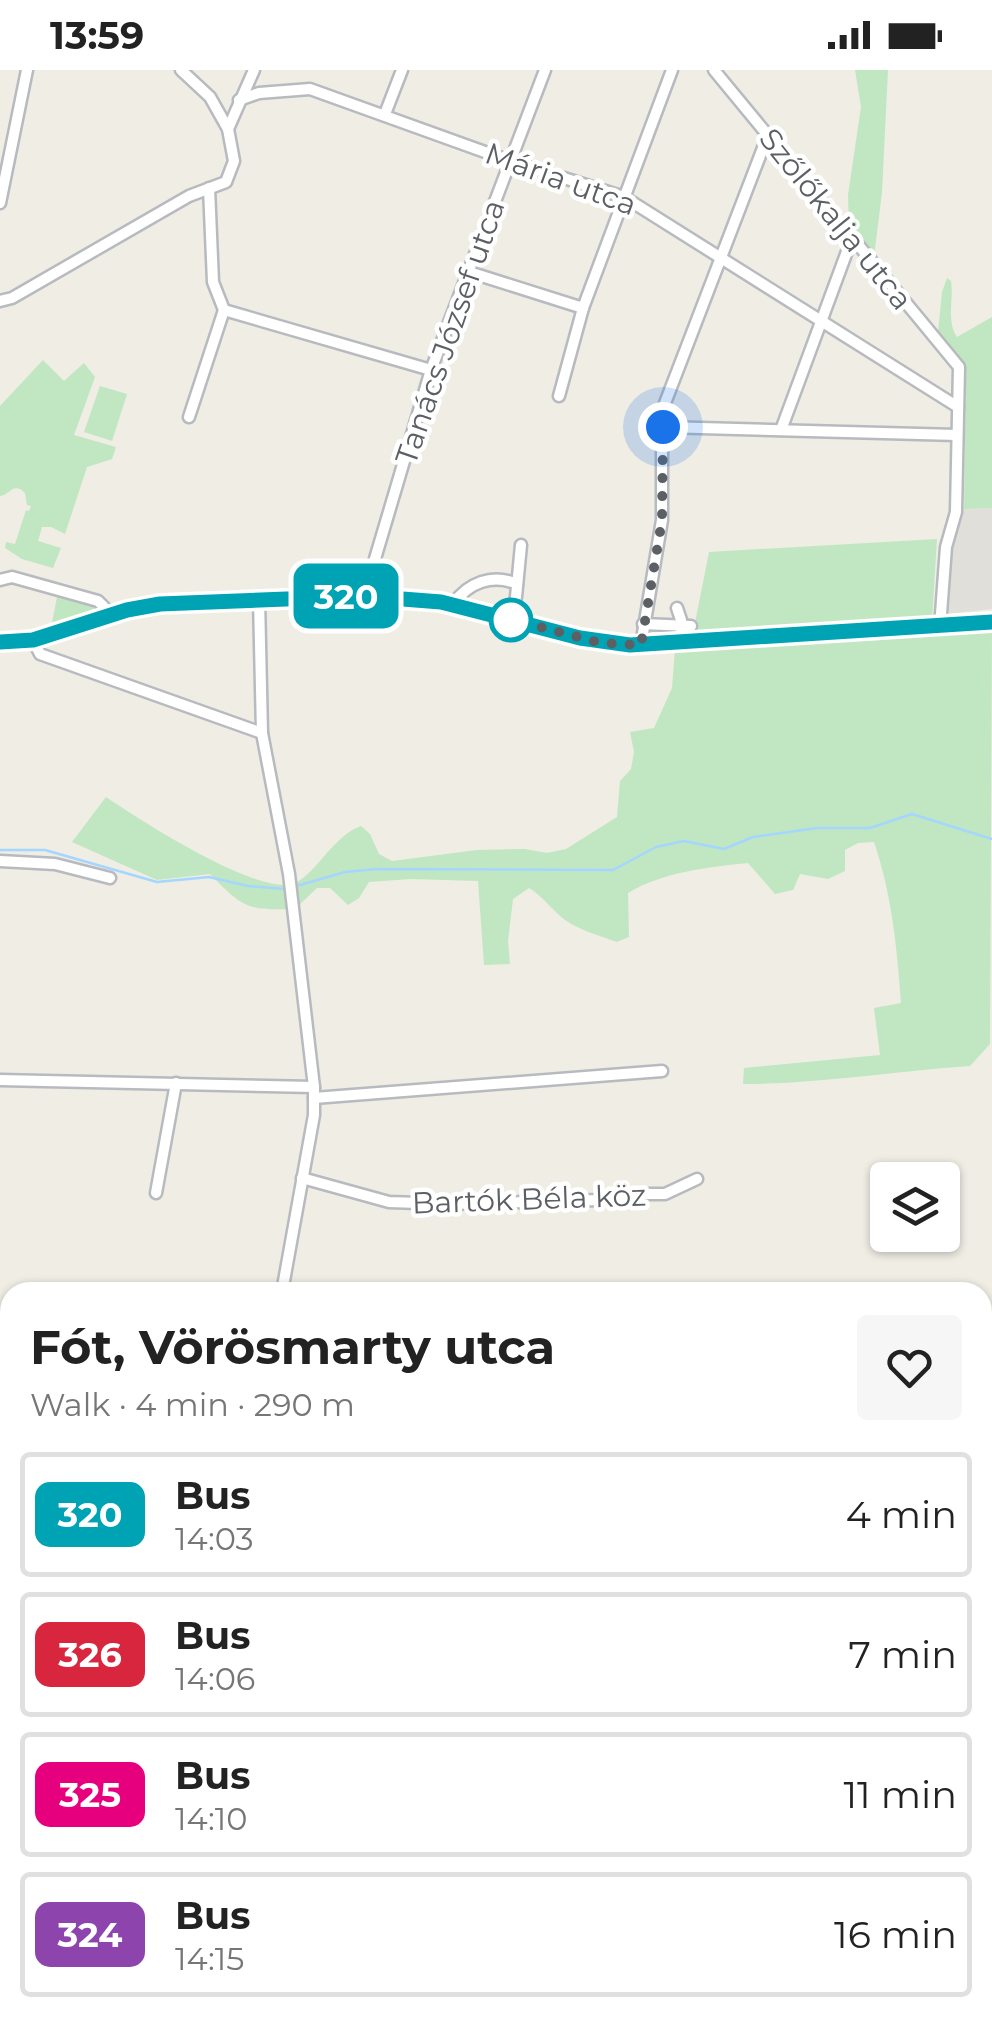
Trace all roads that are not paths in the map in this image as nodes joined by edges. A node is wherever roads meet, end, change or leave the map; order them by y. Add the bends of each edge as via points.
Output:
1 (27, 70) edge
2 (180, 70) edge
3 (254, 70) edge
4 (402, 70) edge
5 (545, 70) edge
6 (672, 70) edge
7 (714, 70) edge
8 (239, 100) junction
9 (385, 114) junction
10 (228, 129) junction
11 (768, 135) junction
12 (510, 161) junction
13 (209, 188) junction
14 (624, 196) junction
15 (0, 204) edge
16 (852, 238) junction
17 (722, 257) junction
18 (468, 272) junction
19 (0, 301) edge
20 (583, 308) junction
21 (224, 310) junction
22 (820, 320) junction
23 (430, 370) junction
24 (558, 396) dead end
25 (958, 408) junction
26 (189, 418) dead end
27 (663, 427) junction
28 (781, 430) junction
29 (957, 435) junction
30 (521, 545) dead end
31 (0, 580) edge
32 (518, 584) junction
33 (364, 596) junction
34 (260, 600) junction
35 (453, 604) junction
36 (677, 608) dead end
37 (112, 615) junction
38 (509, 619) junction
39 (992, 622) edge
40 (643, 624) junction
41 (686, 625) junction
42 (940, 627) junction
43 (33, 640) junction
44 (0, 642) edge
45 (681, 642) junction
46 (641, 645) junction
47 (262, 733) junction
48 (0, 861) edge
49 (110, 878) dead end
50 (662, 1071) dead end
51 (0, 1080) edge
52 (176, 1083) junction
53 (314, 1092) junction
54 (302, 1178) junction
55 (696, 1179) dead end
56 (156, 1192) dead end
57 (284, 1282) edge

1 - 15 street
2 - 10 street via 210,97
3 - 8 street
4 - 9 street
5 - 12 street, Tanács József utca
6 - 14 street
7 - 11 street, Szőlőkalja utca
8 - 9 street, Mária utca via 310,89
8 - 10 street
9 - 12 street, Mária utca
10 - 13 street via 234,161 226,182
11 - 16 street, Szőlőkalja utca
11 - 17 street
12 - 14 street, Mária utca
12 - 18 street, Tanács József utca
13 - 19 street
13 - 21 street via 213,282
14 - 17 street, Mária utca
14 - 20 street
16 - 22 street
16 - 25 street, Szőlőkalja utca via 959,367
17 - 22 street, Mária utca
17 - 27 street via 662,411
18 - 20 street
18 - 23 street, Tanács József utca
20 - 24 street
21 - 23 street
21 - 26 street
22 - 25 street, Mária utca
22 - 28 street
23 - 33 street, Tanács József utca
25 - 29 street
27 - 28 street
27 - 40 street via 662,520
28 - 29 street
29 - 42 street via 956,512 946,547
30 - 32 street
31 - 37 street via 12,577 98,601
32 - 35 street via 482,582 462,590
32 - 38 street
33 - 34 main road
33 - 35 main road
34 - 37 main road via 160,604
34 - 47 street
35 - 38 main road
36 - 41 street
37 - 43 main road
38 - 46 main road via 601,643
39 - 42 main road
40 - 41 street
40 - 46 street
41 - 45 street
42 - 45 main road
43 - 44 main road
43 - 47 street via 40,654
45 - 46 main road
47 - 53 street via 290,883
48 - 49 street via 55,864
50 - 53 street
51 - 52 street
52 - 53 street
52 - 56 street
53 - 54 street
54 - 55 street, Bartók Béla köz via 389,1202 448,1204 665,1194
54 - 57 street

